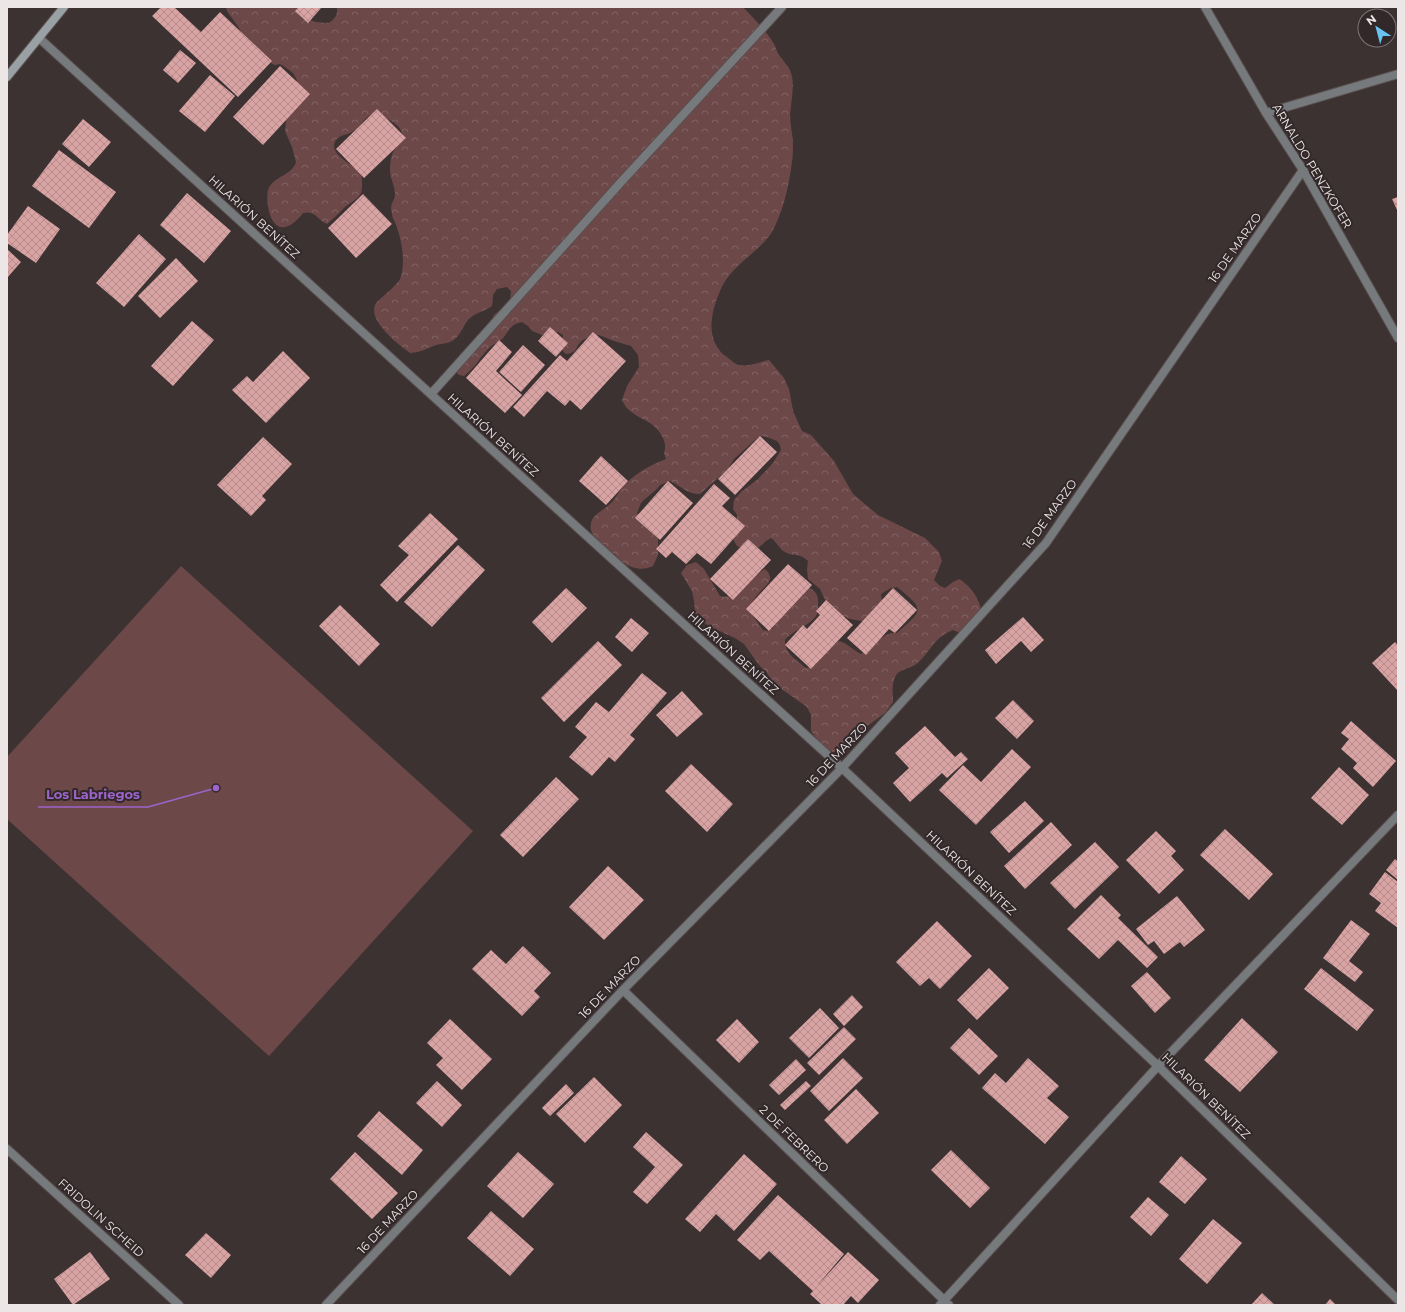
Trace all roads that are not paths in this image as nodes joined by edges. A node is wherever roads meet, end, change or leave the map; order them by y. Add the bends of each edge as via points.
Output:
1 (64, 7) edge
2 (782, 7) edge
3 (1205, 7) edge
4 (39, 38) junction
5 (1398, 74) edge
6 (7, 77) edge
7 (1266, 114) junction
8 (1303, 170) junction
9 (1398, 338) edge
10 (431, 394) junction
11 (842, 768) junction
12 (1398, 815) edge
13 (623, 990) junction
14 (1158, 1066) junction
15 (7, 1149) edge
16 (1398, 1300) edge
17 (945, 1304) edge
18 (178, 1305) edge
19 (326, 1305) edge

1 - 4 main road
2 - 10 street via 622,180
3 - 7 street, ARNALDO PENZKOFER
4 - 6 main road
4 - 10 street, HILARIÓN BENÍTEZ
5 - 7 street
7 - 8 street, ARNALDO PENZKOFER
8 - 9 street, ARNALDO PENZKOFER
8 - 11 street, 16 DE MARZO via 1046,543
10 - 11 street, HILARIÓN BENÍTEZ
11 - 13 street, 16 DE MARZO
11 - 14 street, HILARIÓN BENÍTEZ
12 - 14 street
13 - 17 street, 2 DE FEBRERO
13 - 19 street, 16 DE MARZO
14 - 16 street, HILARIÓN BENÍTEZ
14 - 17 street
15 - 18 street, FRIDOLIN SCHEID

